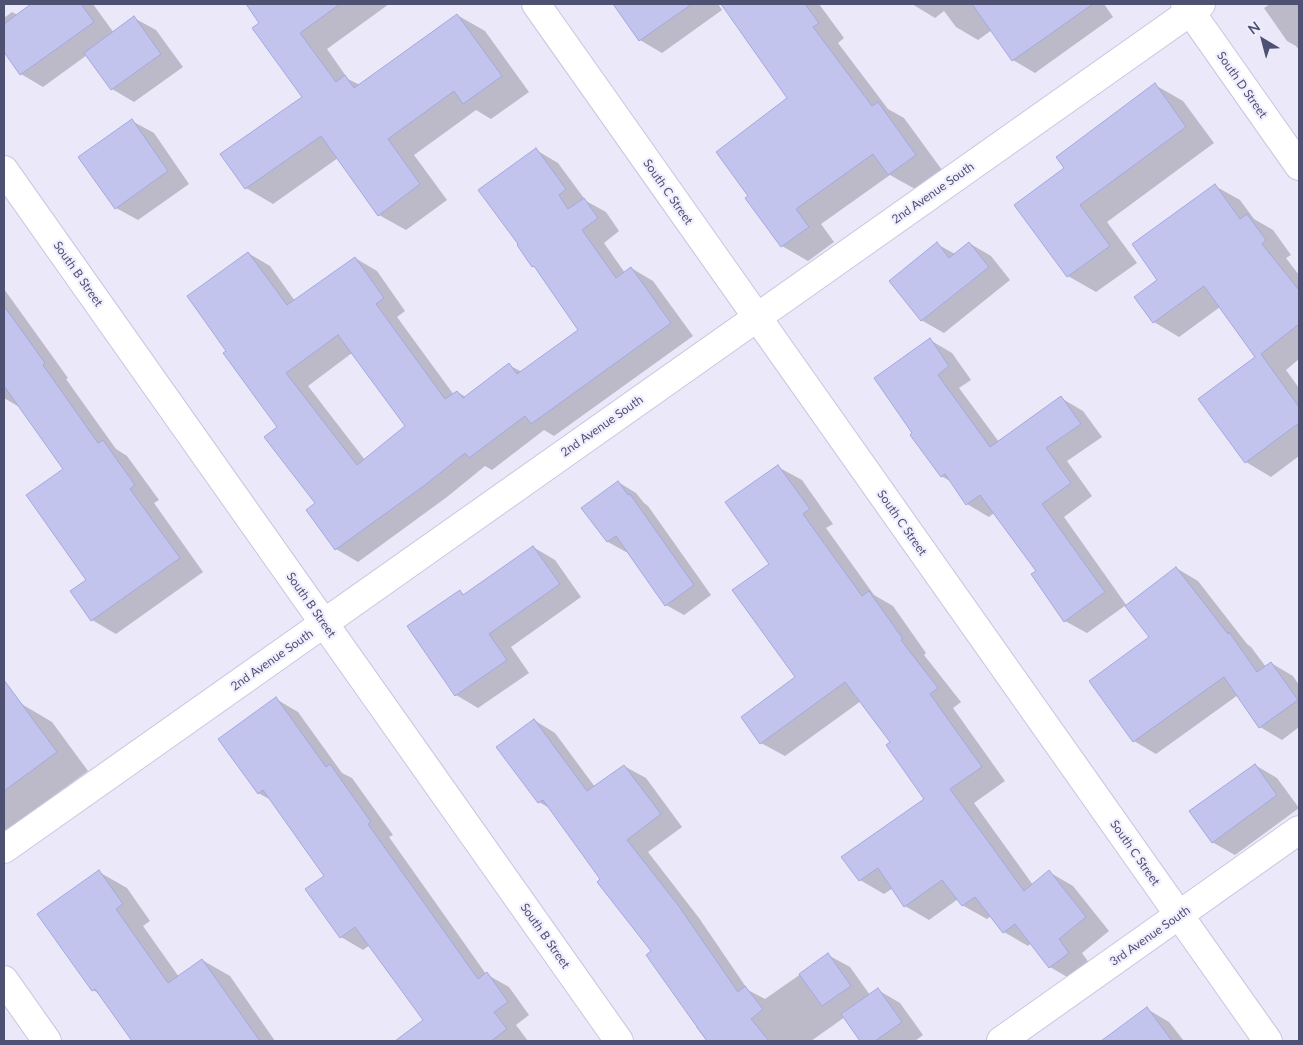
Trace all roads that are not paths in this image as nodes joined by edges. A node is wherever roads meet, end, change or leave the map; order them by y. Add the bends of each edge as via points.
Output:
1 (536, 4) edge
2 (1192, 6) edge
3 (1299, 166) edge
4 (4, 170) edge
5 (757, 317) junction
6 (324, 623) junction
7 (1299, 830) edge
8 (4, 849) edge
9 (1179, 915) junction
10 (4, 980) edge
11 (47, 1041) edge
12 (619, 1041) edge
13 (1001, 1041) edge
14 (1268, 1041) edge

1 - 5 street, South C Street
2 - 3 street, South D Street
2 - 5 street, 2nd Avenue South
4 - 6 street, South B Street
5 - 6 street, 2nd Avenue South
5 - 9 street, South C Street
6 - 8 street, 2nd Avenue South
6 - 12 street, South B Street
7 - 9 street, 3rd Avenue South
9 - 13 street, 3rd Avenue South
9 - 14 street, South C Street
10 - 11 street

